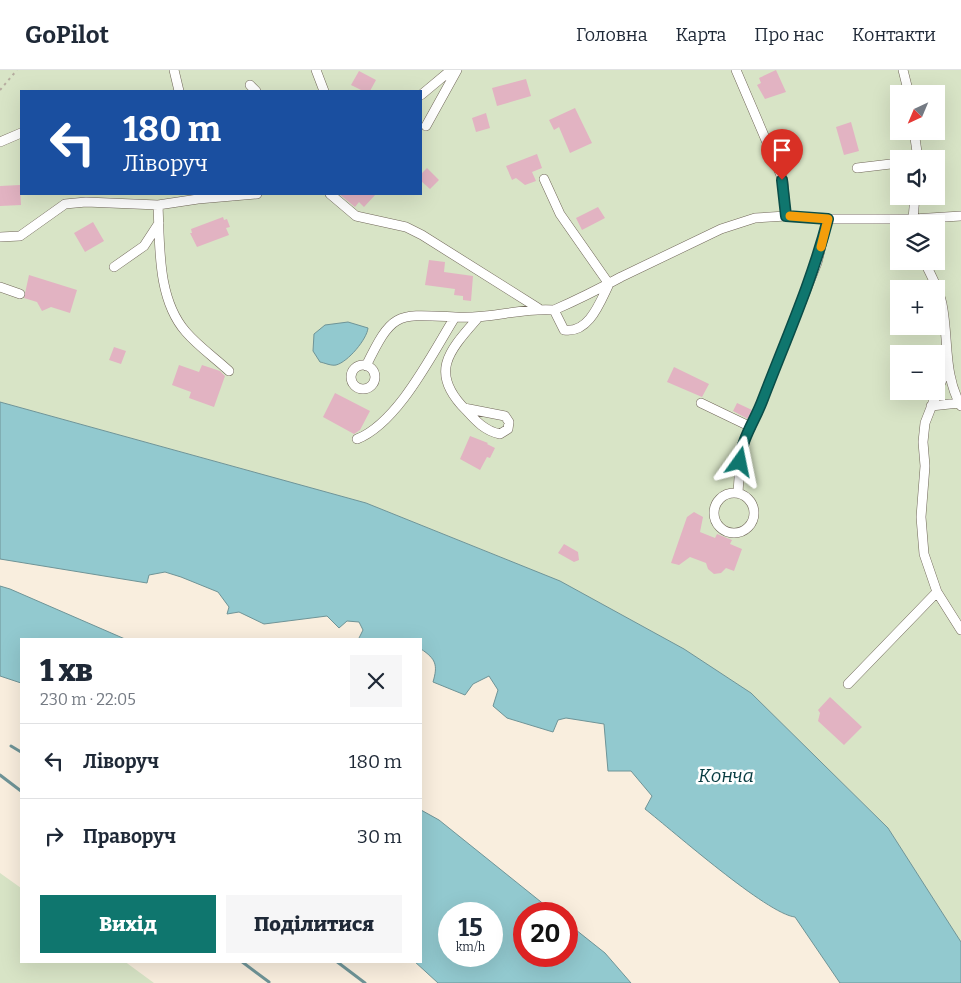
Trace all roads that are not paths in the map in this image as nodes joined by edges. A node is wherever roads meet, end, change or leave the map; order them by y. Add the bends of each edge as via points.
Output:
1 (174, 70) edge
2 (316, 70) edge
3 (451, 70) edge
4 (457, 70) edge
5 (736, 70) edge
6 (903, 70) edge
7 (907, 85) edge
8 (179, 90) edge
9 (324, 90) edge
10 (422, 94) edge
11 (426, 126) dead end
12 (20, 133) edge
13 (0, 142) edge
14 (890, 164) edge
15 (857, 168) dead end
16 (544, 179) dead end
17 (228, 195) edge
18 (331, 195) edge
19 (198, 196) edge
20 (158, 205) junction
21 (786, 216) junction
22 (961, 216) edge
23 (945, 218) edge
24 (828, 219) junction
25 (890, 220) edge
26 (159, 223) junction
27 (0, 237) edge
28 (114, 267) dead end
29 (928, 270) edge
30 (609, 284) junction
31 (0, 287) edge
32 (20, 294) dead end
33 (538, 308) junction
34 (554, 310) junction
35 (455, 318) junction
36 (477, 319) junction
37 (366, 366) dead end
38 (948, 368) junction
39 (229, 371) dead end
40 (701, 403) dead end
41 (960, 405) edge
42 (931, 406) junction
43 (464, 408) junction
44 (751, 427) junction
45 (357, 439) dead end
46 (738, 493) junction
47 (937, 592) junction
48 (961, 630) edge
49 (848, 684) dead end

1 - 8 lane
2 - 9 lane
3 - 10 lane
4 - 11 lane
5 - 21 lane via 782,180
6 - 7 lane
12 - 13 lane
14 - 15 lane
16 - 30 lane via 560,214
17 - 19 lane
18 - 33 lane via 356,216 422,235
19 - 20 lane
20 - 26 lane
20 - 27 lane via 65,204 20,236
21 - 24 lane
21 - 30 lane via 755,218 721,229
22 - 23 lane
24 - 25 lane
24 - 44 lane via 817,263
26 - 28 lane via 144,246
26 - 39 lane via 161,277 178,322
29 - 38 lane via 942,304
30 - 34 lane
30 - 34 lane via 586,324 570,331 564,330
31 - 32 lane
33 - 34 lane
33 - 36 lane
35 - 36 lane
35 - 37 lane via 412,315 392,322 381,335
35 - 45 lane via 408,393 390,414
36 - 43 lane via 450,350 447,367 446,383 453,398
38 - 41 lane
38 - 42 lane
40 - 44 lane
41 - 42 lane
42 - 47 lane via 923,442 925,466 921,517 924,554
43 - 43 lane via 497,412 509,422 508,429 500,434 490,432
44 - 46 lane via 740,447
46 - 46 lane via 748,497 754,516 748,528 728,532 714,519 714,506 723,495
47 - 48 lane
47 - 49 lane

